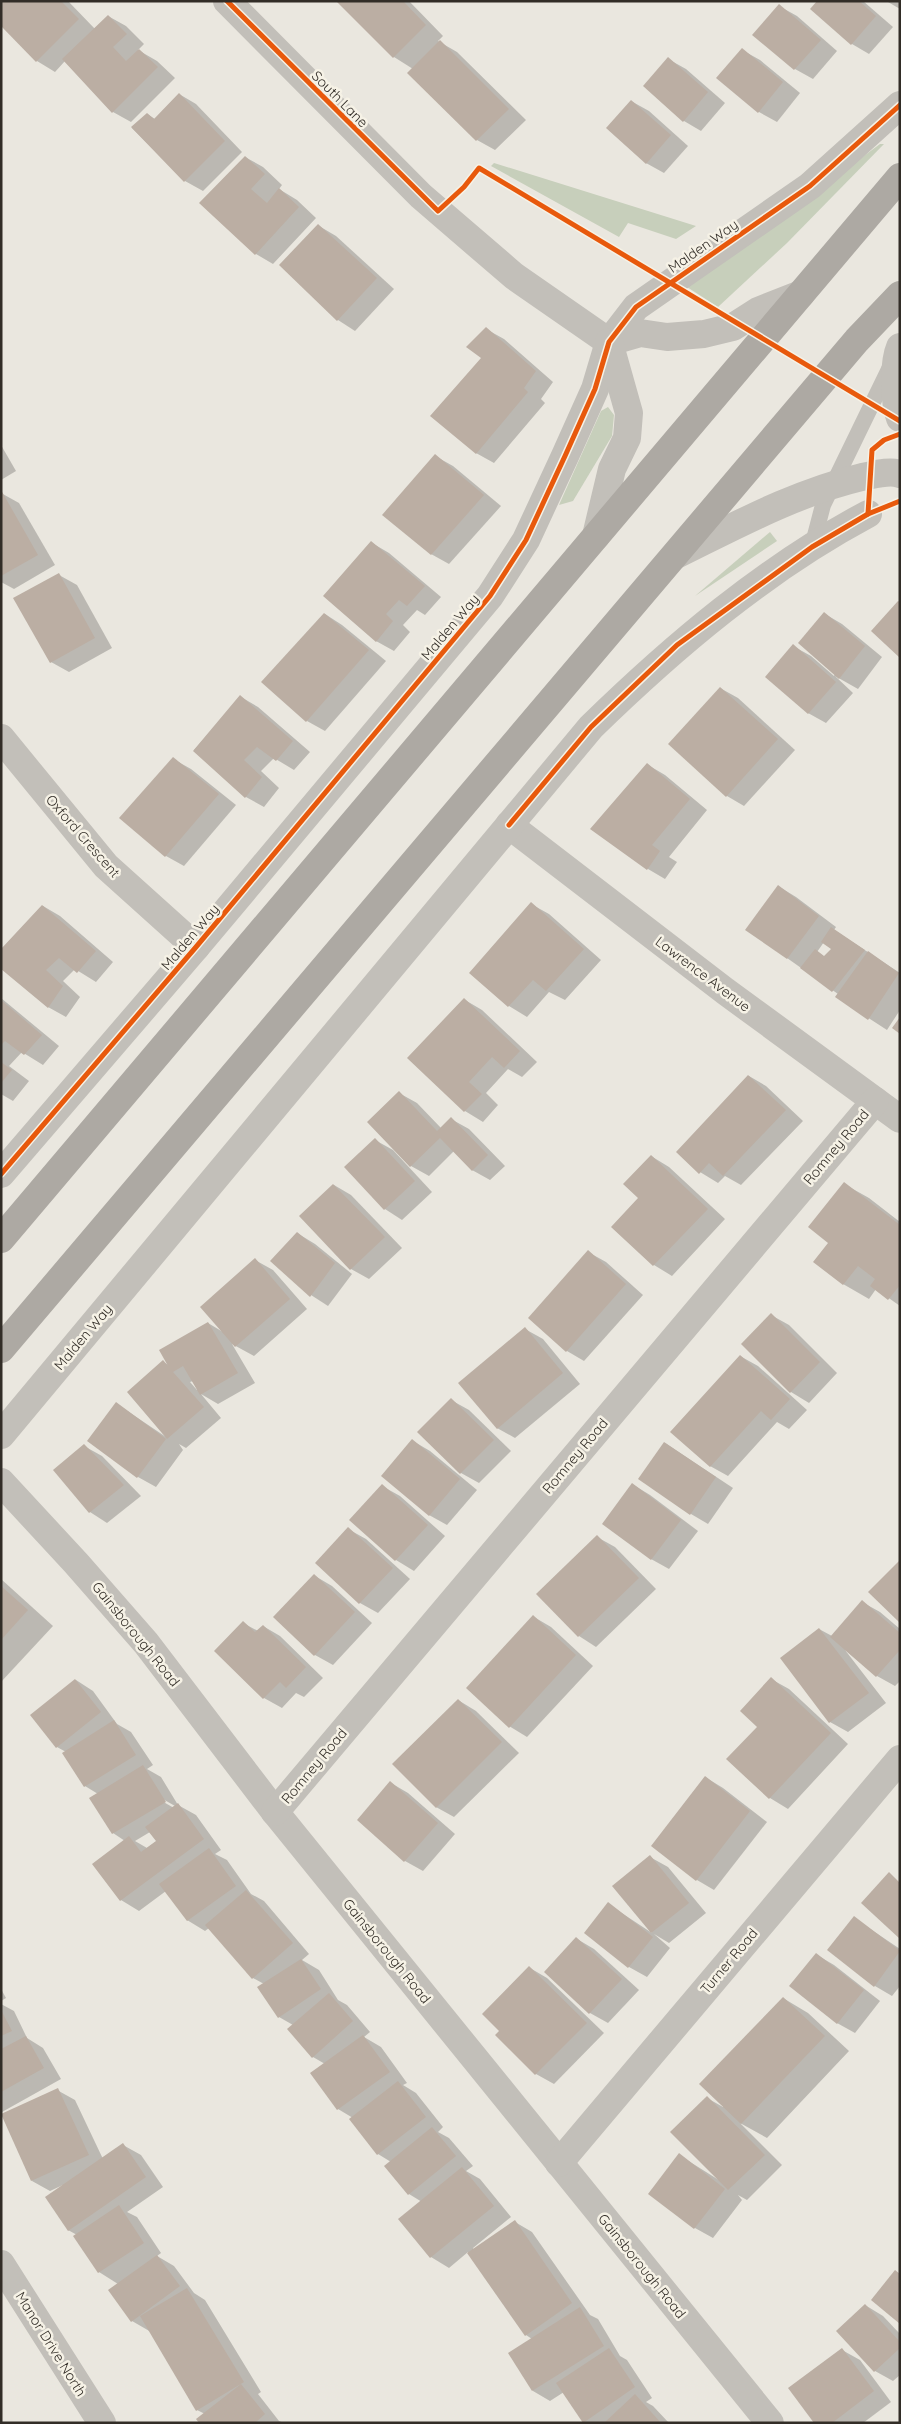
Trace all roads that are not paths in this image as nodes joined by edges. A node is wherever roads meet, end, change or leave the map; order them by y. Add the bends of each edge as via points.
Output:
1 (227, 1) edge
2 (900, 105) edge
3 (900, 177) edge
4 (801, 294) junction
5 (900, 295) edge
6 (609, 342) junction
7 (899, 349) edge
8 (899, 410) edge
9 (900, 474) edge
10 (834, 484) junction
11 (868, 514) dead end
12 (596, 536) junction
13 (812, 547) junction
14 (676, 555) junction
15 (1, 738) edge
16 (509, 826) junction
17 (196, 948) junction
18 (875, 1101) junction
19 (900, 1119) edge
20 (1, 1174) edge
21 (1, 1238) edge
22 (1, 1349) edge
23 (1, 1435) edge
24 (1, 1482) edge
25 (900, 1758) edge
26 (275, 1812) junction
27 (559, 2163) junction
28 (1, 2264) edge
29 (102, 2423) edge
30 (770, 2423) edge

1 - 6 street, South Lane via 421,196 514,276
2 - 6 street, Malden Way via 810,186 636,307
3 - 4 highway
4 - 6 street via 758,311 733,327 704,334 666,337 640,333
4 - 12 highway
5 - 14 highway via 857,340
6 - 12 street via 628,413 627,438 612,469
6 - 17 street, Malden Way via 595,389 566,456 526,540 490,596
7 - 8 street via 896,377
7 - 10 lane
9 - 10 street via 871,475
10 - 13 lane via 823,506
10 - 14 street via 774,506
11 - 13 street, Malden Way
12 - 21 highway
13 - 16 street, Malden Way via 734,602 648,671 591,727
14 - 22 highway
15 - 17 street, Oxford Crescent via 106,866
16 - 18 street, Lawrence Avenue
16 - 23 street, Malden Way
17 - 20 street, Malden Way
18 - 19 street, Lawrence Avenue
18 - 26 street, Romney Road
24 - 26 street, Gainsborough Road via 146,1643
25 - 27 street, Turner Road
26 - 27 street, Gainsborough Road
27 - 30 street, Gainsborough Road
28 - 29 street, Manor Drive North

